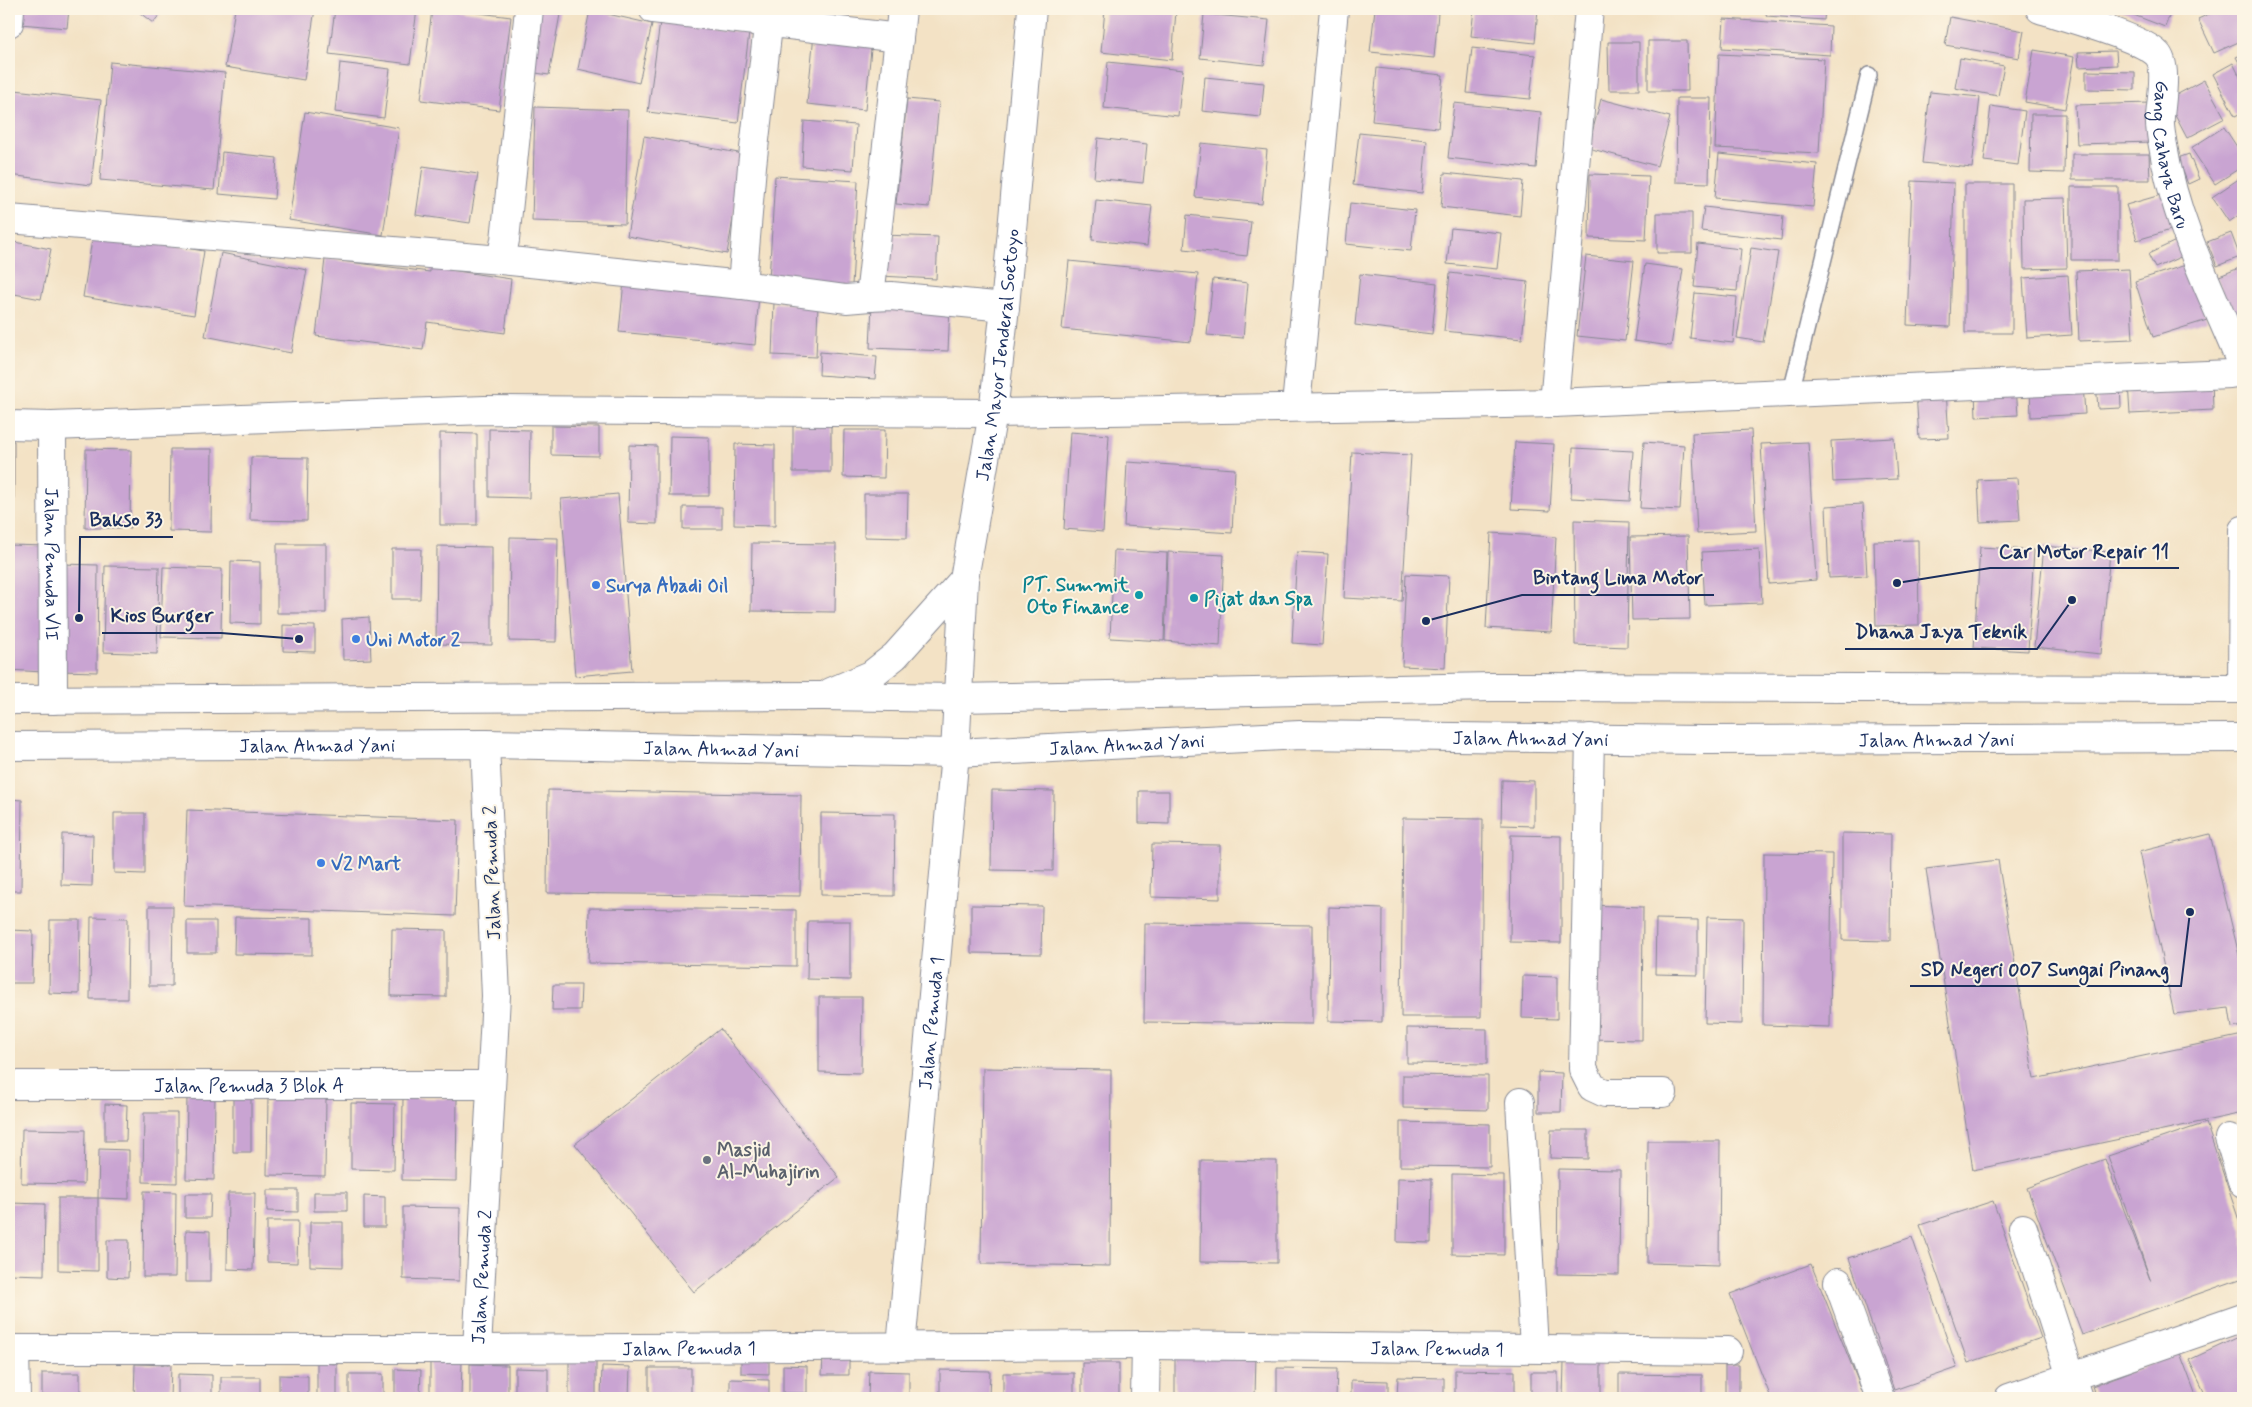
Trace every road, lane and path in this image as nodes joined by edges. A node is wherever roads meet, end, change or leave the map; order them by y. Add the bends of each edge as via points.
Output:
1 (10, 9) edge
2 (529, 9) edge
3 (653, 9) edge
4 (902, 9) edge
5 (1032, 9) edge
6 (1334, 9) edge
7 (1589, 9) edge
8 (2040, 9) edge
9 (769, 16) edge
10 (9, 24) edge
11 (899, 38) junction
12 (1869, 75) dead end
13 (9, 219) edge
14 (501, 260) junction
15 (742, 285) junction
16 (870, 297) junction
17 (1005, 307) junction
18 (2243, 368) edge
19 (2243, 372) edge
20 (1791, 392) junction
21 (1554, 403) junction
22 (1296, 406) junction
23 (993, 413) junction
24 (9, 425) edge
25 (52, 426) junction
26 (2243, 530) edge
27 (964, 578) junction
28 (2243, 693) edge
29 (823, 696) junction
30 (958, 698) junction
31 (9, 700) edge
32 (53, 700) junction
33 (1590, 738) junction
34 (2243, 738) edge
35 (485, 744) junction
36 (9, 746) edge
37 (955, 752) junction
38 (9, 1085) edge
39 (490, 1085) junction
40 (1663, 1093) dead end
41 (1520, 1102) dead end
42 (2229, 1138) dead end
43 (2243, 1184) edge
44 (2023, 1228) dead end
45 (1838, 1282) dead end
46 (2243, 1317) edge
47 (1146, 1345) junction
48 (901, 1347) junction
49 (1534, 1348) junction
50 (12, 1349) edge
51 (477, 1349) junction
52 (1728, 1351) dead end
53 (2074, 1388) edge
54 (16, 1398) edge
55 (1145, 1398) edge
56 (1880, 1398) edge
57 (2009, 1398) edge

1 - 10 street
2 - 14 street
3 - 9 street
4 - 11 street
5 - 17 street, Jalan Mayor Jenderal Soetoyo
6 - 22 street
7 - 21 street
8 - 18 street, Gang Cahaya Baru via 2128,38 2153,50 2161,59 2163,90 2160,118 2174,195
9 - 11 street
9 - 15 street
11 - 16 street
12 - 20 lane
13 - 14 street
14 - 15 street
15 - 16 street via 846,299
16 - 17 street via 892,296
17 - 23 street, Jalan Mayor Jenderal Soetoyo
19 - 20 street
20 - 21 street
21 - 22 street
22 - 23 street
23 - 25 street via 485,410
23 - 27 street, Jalan Mayor Jenderal Soetoyo
24 - 25 street
25 - 32 street, Jalan Pemuda VII
26 - 28 street
27 - 29 street via 895,656 871,675
27 - 30 street, Jalan Mayor Jenderal Soetoyo
28 - 30 street via 1492,687
29 - 30 street
29 - 32 street
30 - 37 street, Jalan Pemuda 1
31 - 32 street
33 - 34 street, Jalan Ahmad Yani
33 - 37 street, Jalan Ahmad Yani via 1300,735
33 - 40 street via 1583,1069 1592,1087 1605,1093
35 - 36 street, Jalan Ahmad Yani
35 - 37 street, Jalan Ahmad Yani
35 - 39 street, Jalan Pemuda 2 via 496,996
37 - 48 street, Jalan Pemuda 1
38 - 39 street, Jalan Pemuda 3 Blok A
39 - 51 street, Jalan Pemuda 2
41 - 49 street
42 - 43 street
44 - 53 street
45 - 56 street
46 - 53 street
47 - 48 street, Jalan Pemuda 1
47 - 49 street, Jalan Pemuda 1
47 - 55 street
48 - 51 street, Jalan Pemuda 1
49 - 52 street, Jalan Pemuda 1
50 - 51 street, Jalan Pemuda 2
50 - 54 street
53 - 57 street

